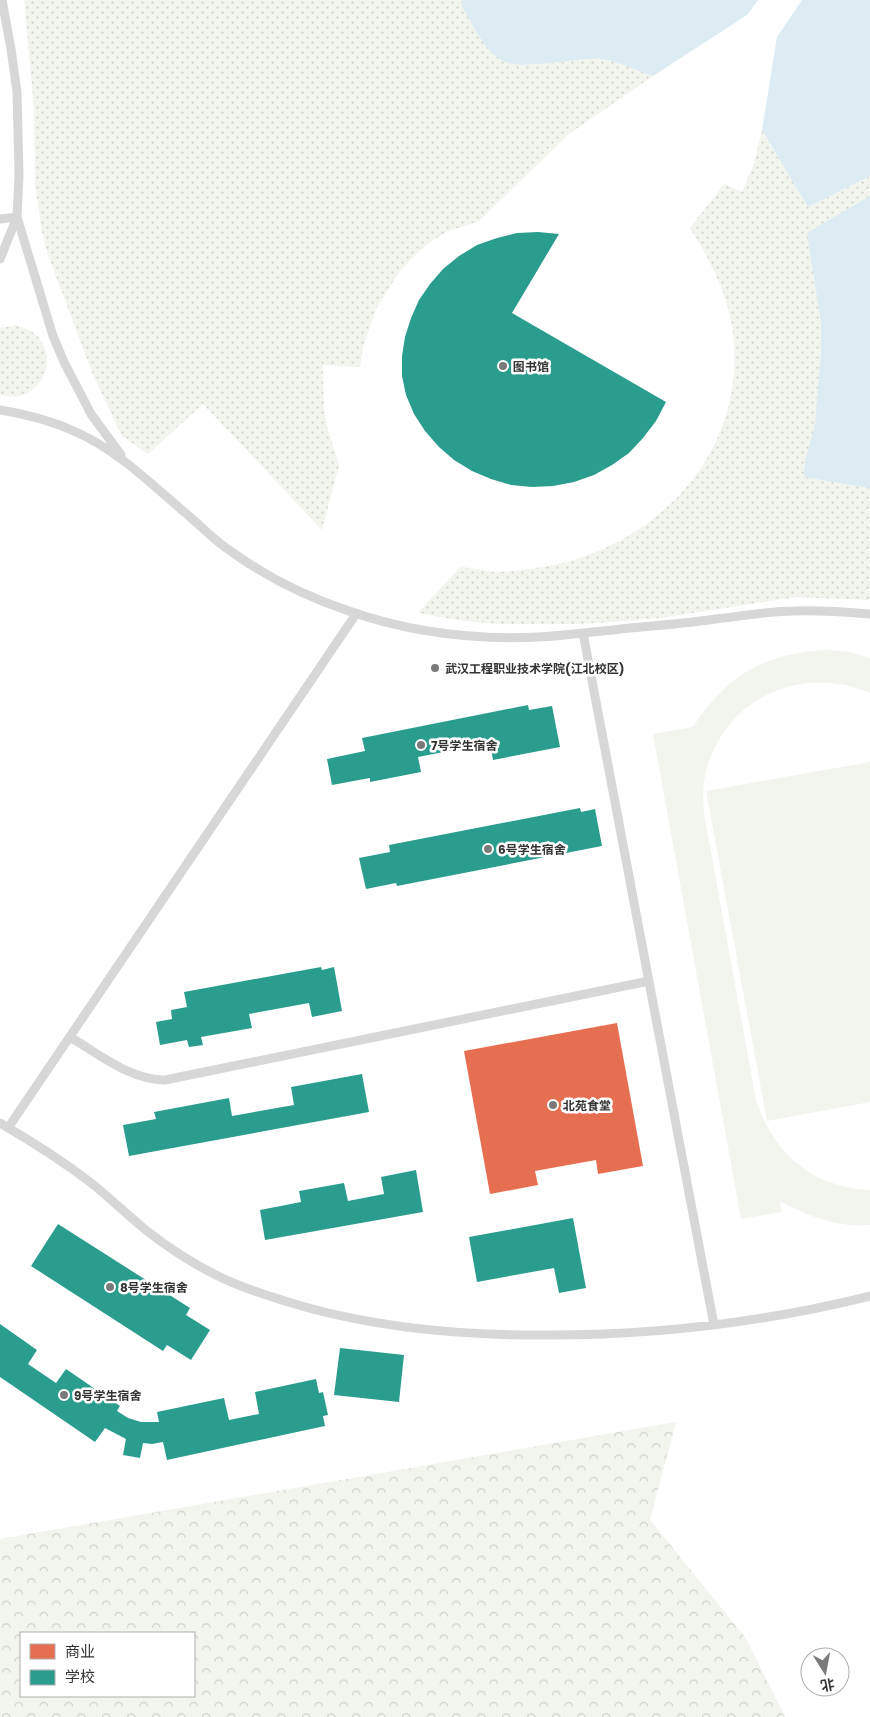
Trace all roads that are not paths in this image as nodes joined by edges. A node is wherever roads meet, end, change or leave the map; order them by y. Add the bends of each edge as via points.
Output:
1 (2, 0) edge
2 (17, 217) junction
3 (0, 219) edge
4 (0, 259) edge
5 (0, 410) edge
6 (126, 463) junction
7 (356, 614) junction
8 (870, 614) edge
9 (583, 633) junction
10 (649, 981) junction
11 (70, 1037) junction
12 (4, 1125) edge
13 (870, 1296) edge
14 (714, 1325) junction

1 - 2 lane via 17,92
2 - 3 lane
2 - 4 lane
2 - 6 lane via 44,309 64,362 91,414
5 - 6 lane via 41,419 77,432
6 - 7 lane via 231,552 284,584
7 - 9 lane via 458,635 499,638
7 - 11 lane
8 - 9 lane via 832,611 755,613
9 - 10 lane
10 - 11 lane via 165,1080 135,1075
10 - 14 lane
11 - 12 lane
12 - 14 lane via 91,1183 170,1248 222,1278 270,1297 375,1323 465,1334 628,1334
13 - 14 lane

